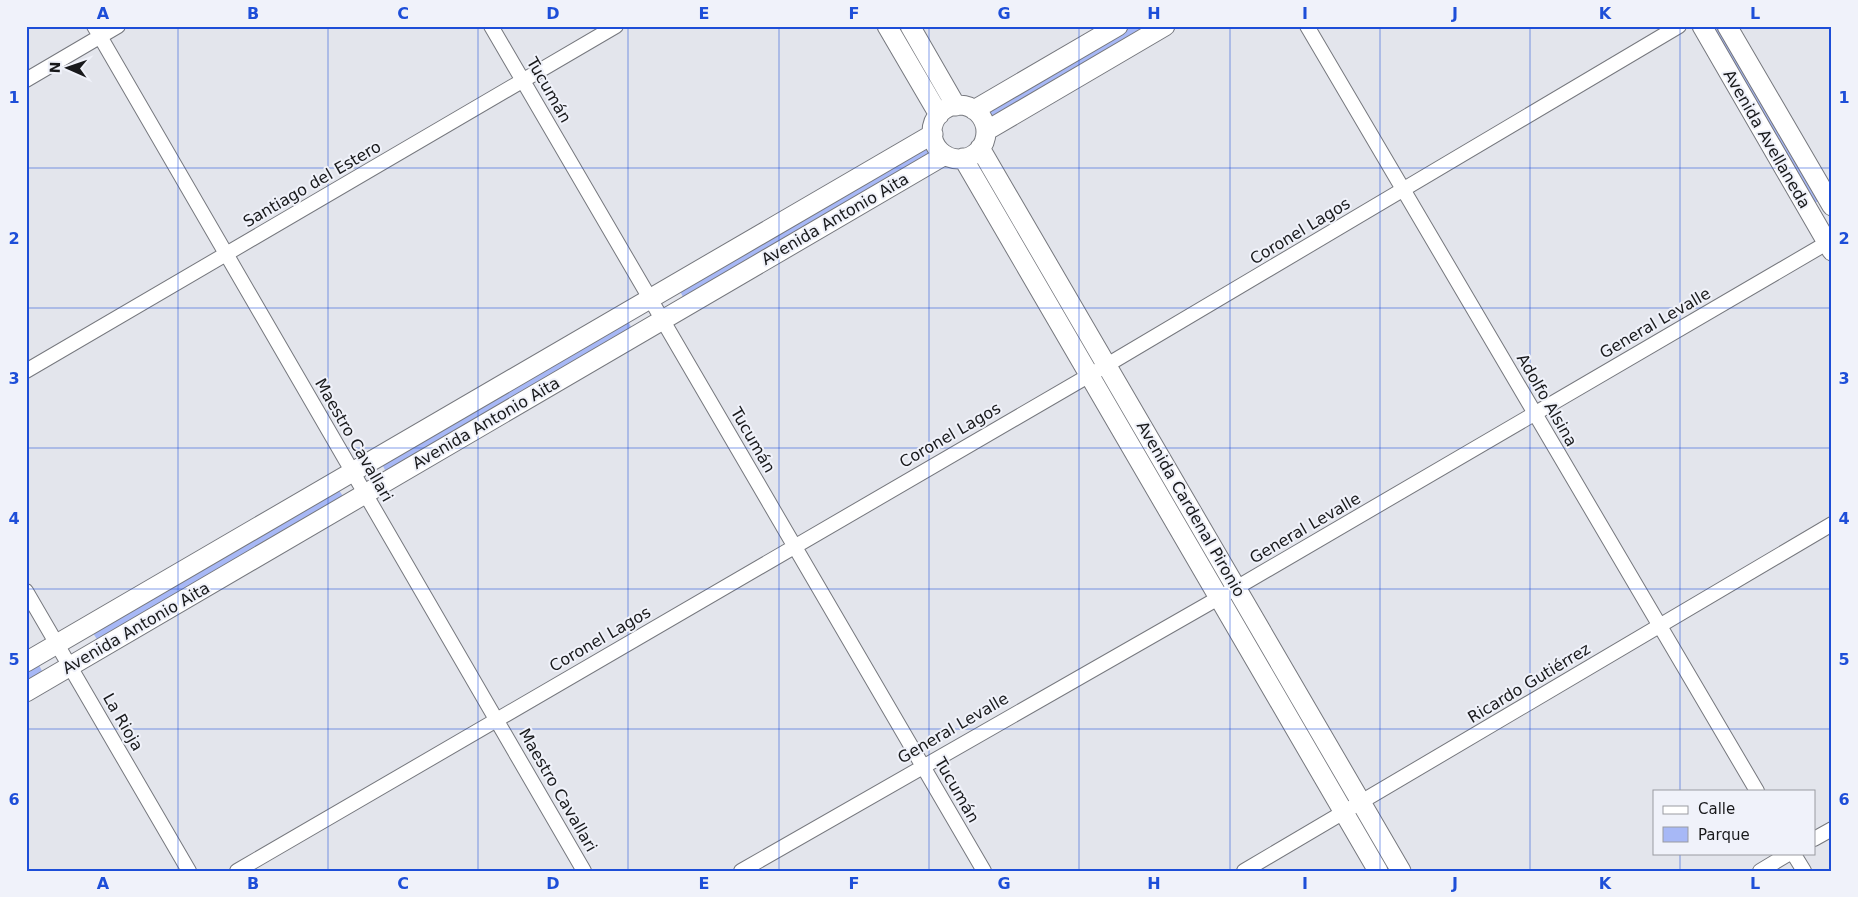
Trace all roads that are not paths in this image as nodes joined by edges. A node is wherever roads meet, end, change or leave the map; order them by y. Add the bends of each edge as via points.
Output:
1 (118, 26) edge
2 (492, 26) edge
3 (616, 26) edge
4 (887, 26) edge
5 (910, 26) edge
6 (1118, 26) edge
7 (1165, 26) edge
8 (1307, 26) edge
9 (1679, 26) edge
10 (1702, 26) edge
11 (1727, 26) edge
12 (97, 32) edge
13 (26, 80) edge
14 (523, 80) junction
15 (956, 106) junction
16 (974, 110) junction
17 (939, 115) junction
18 (933, 134) junction
19 (983, 140) junction
20 (945, 155) junction
21 (964, 158) junction
22 (1404, 190) junction
23 (1832, 206) edge
24 (1830, 244) edge
25 (226, 254) junction
26 (650, 299) junction
27 (663, 320) junction
28 (1107, 365) junction
29 (26, 372) edge
30 (1090, 375) junction
31 (1535, 414) junction
32 (353, 472) junction
33 (366, 494) junction
34 (1832, 524) edge
35 (794, 546) junction
36 (1236, 588) junction
37 (26, 590) edge
38 (1219, 597) junction
39 (1660, 626) junction
40 (57, 644) junction
41 (26, 662) edge
42 (70, 666) junction
43 (26, 692) edge
44 (496, 719) junction
45 (923, 766) junction
46 (1756, 790) edge
47 (1361, 803) junction
48 (1344, 813) junction
49 (1832, 829) edge
50 (1816, 838) edge
51 (1790, 854) edge
52 (1793, 854) edge
53 (189, 871) edge
54 (237, 871) edge
55 (584, 871) edge
56 (741, 871) edge
57 (984, 871) edge
58 (1244, 871) edge
59 (1378, 871) edge
60 (1400, 871) edge
61 (1760, 871) edge
62 (1804, 871) edge

1 - 12 street
2 - 14 street, Tucumán
3 - 14 street, Santiago del Estero
4 - 17 main road
5 - 15 main road
6 - 16 main road
7 - 19 main road
8 - 22 street, Adolfo Alsina
9 - 22 street, Coronel Lagos
10 - 24 main road, Avenida Avellaneda
11 - 23 main road, Avenida Avellaneda
12 - 13 street
12 - 25 street, Maestro Cavallari
14 - 25 street, Santiago del Estero
14 - 26 street, Tucumán
15 - 16 main road via 968,106
15 - 17 main road
16 - 19 main road via 984,121
17 - 18 main road
18 - 20 main road via 938,148
18 - 26 main road, Avenida Antonio Aita
19 - 21 main road via 973,155
19 - 28 main road, Avenida Cardenal Pironio
20 - 21 main road
20 - 27 main road, Avenida Antonio Aita
21 - 30 main road, Avenida Cardenal Pironio
22 - 28 street, Coronel Lagos
22 - 31 street, Adolfo Alsina
24 - 31 street, General Levalle
25 - 29 street, Santiago del Estero
25 - 32 street, Maestro Cavallari
26 - 27 street, Tucumán
26 - 32 main road, Avenida Antonio Aita
27 - 33 main road, Avenida Antonio Aita
27 - 35 street, Tucumán
28 - 30 street, Coronel Lagos
28 - 36 main road, Avenida Cardenal Pironio
30 - 35 street, Coronel Lagos
30 - 38 main road, Avenida Cardenal Pironio
31 - 36 street, General Levalle
31 - 39 street, Adolfo Alsina
32 - 33 street, Maestro Cavallari
32 - 40 main road, Avenida Antonio Aita
33 - 42 main road, Avenida Antonio Aita
33 - 44 street, Maestro Cavallari
34 - 39 street, Ricardo Gutiérrez
35 - 44 street, Coronel Lagos
35 - 45 street, Tucumán
36 - 38 street, General Levalle
36 - 47 main road, Avenida Cardenal Pironio
37 - 40 street, La Rioja
38 - 45 street, General Levalle
38 - 48 main road, Avenida Cardenal Pironio
39 - 46 street, Adolfo Alsina
39 - 47 street, Ricardo Gutiérrez
40 - 41 main road, Avenida Antonio Aita
40 - 42 street, La Rioja
42 - 43 main road, Avenida Antonio Aita
42 - 53 street, La Rioja
44 - 54 street, Coronel Lagos
44 - 55 street, Maestro Cavallari
45 - 56 street, General Levalle
45 - 57 street, Tucumán
47 - 48 street, Ricardo Gutiérrez
47 - 60 main road, Avenida Cardenal Pironio
48 - 58 street, Ricardo Gutiérrez
48 - 59 main road, Avenida Cardenal Pironio
49 - 50 street
51 - 61 street
52 - 62 street

